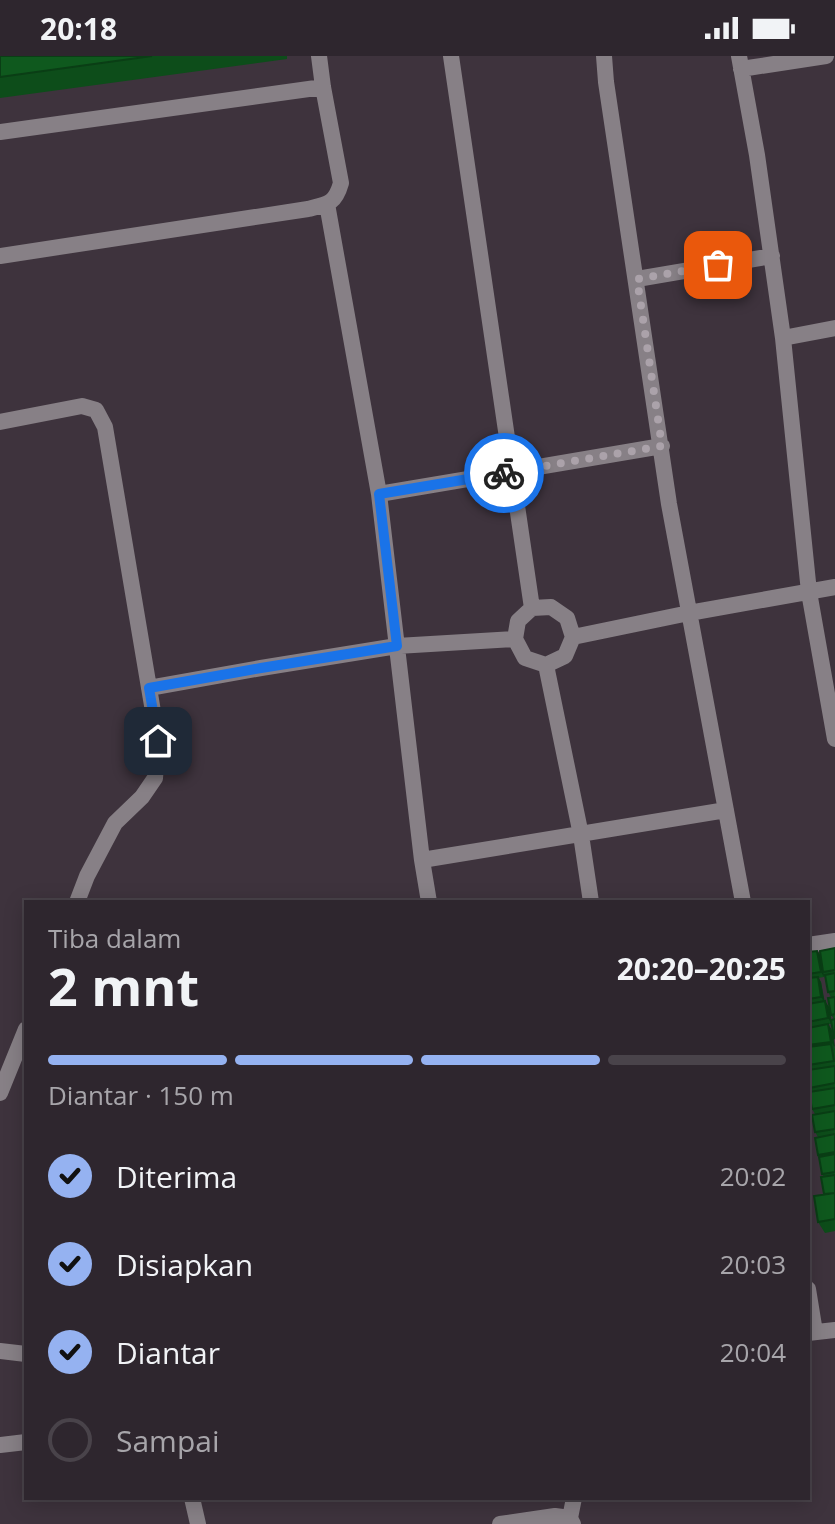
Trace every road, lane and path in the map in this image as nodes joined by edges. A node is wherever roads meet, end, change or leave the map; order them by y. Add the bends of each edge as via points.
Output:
1 (319, 56) edge
2 (451, 56) edge
3 (604, 56) edge
4 (826, 56) edge
5 (740, 63) edge
6 (323, 87) junction
7 (0, 132) edge
8 (327, 204) junction
9 (0, 256) edge
10 (772, 256) junction
11 (637, 279) junction
12 (835, 328) edge
13 (783, 338) junction
14 (0, 422) edge
15 (662, 446) junction
16 (512, 471) junction
17 (379, 494) junction
18 (835, 587) edge
19 (809, 592) junction
20 (532, 608) junction
21 (689, 613) junction
22 (573, 637) junction
23 (515, 639) junction
24 (397, 646) junction
25 (546, 665) junction
26 (149, 688) junction
27 (832, 706) edge
28 (835, 739) edge
29 (726, 810) junction
30 (581, 835) junction
31 (422, 860) junction
32 (78, 900) edge
33 (429, 900) edge
34 (591, 900) edge
35 (743, 900) edge
36 (835, 941) edge
37 (810, 945) edge
38 (24, 1034) edge
39 (0, 1093) edge
40 (810, 1311) edge
41 (835, 1330) edge
42 (812, 1333) edge
43 (0, 1351) edge
44 (24, 1354) edge
45 (24, 1442) edge
46 (0, 1445) edge
47 (192, 1500) edge
48 (574, 1500) edge
49 (571, 1521) edge
50 (198, 1524) edge
51 (500, 1524) edge

1 - 6 street
2 - 16 street
3 - 11 street
4 - 5 street
5 - 10 street
6 - 7 street
6 - 8 street via 341,183 337,197
8 - 9 street
8 - 17 street
10 - 11 street
10 - 13 street
11 - 15 street
12 - 13 street
13 - 19 street
14 - 26 street via 82,406 96,410 105,427
15 - 16 street
15 - 21 street
16 - 17 street
16 - 20 street
17 - 24 street
18 - 19 street
19 - 21 street
19 - 27 street
20 - 22 street via 551,607 567,618
20 - 23 street via 518,621
21 - 22 street
21 - 29 street
22 - 25 street via 565,656
23 - 24 street
23 - 25 street via 525,658
24 - 26 street
24 - 31 street
25 - 30 street
26 - 32 street via 158,741 155,778 115,823
27 - 28 street
29 - 30 street
29 - 35 street
30 - 31 street
30 - 34 street
31 - 33 street
36 - 37 street
38 - 39 street
40 - 42 street
41 - 42 street
43 - 44 street
45 - 46 street
47 - 50 street
48 - 49 street
49 - 51 street via 555,1516

